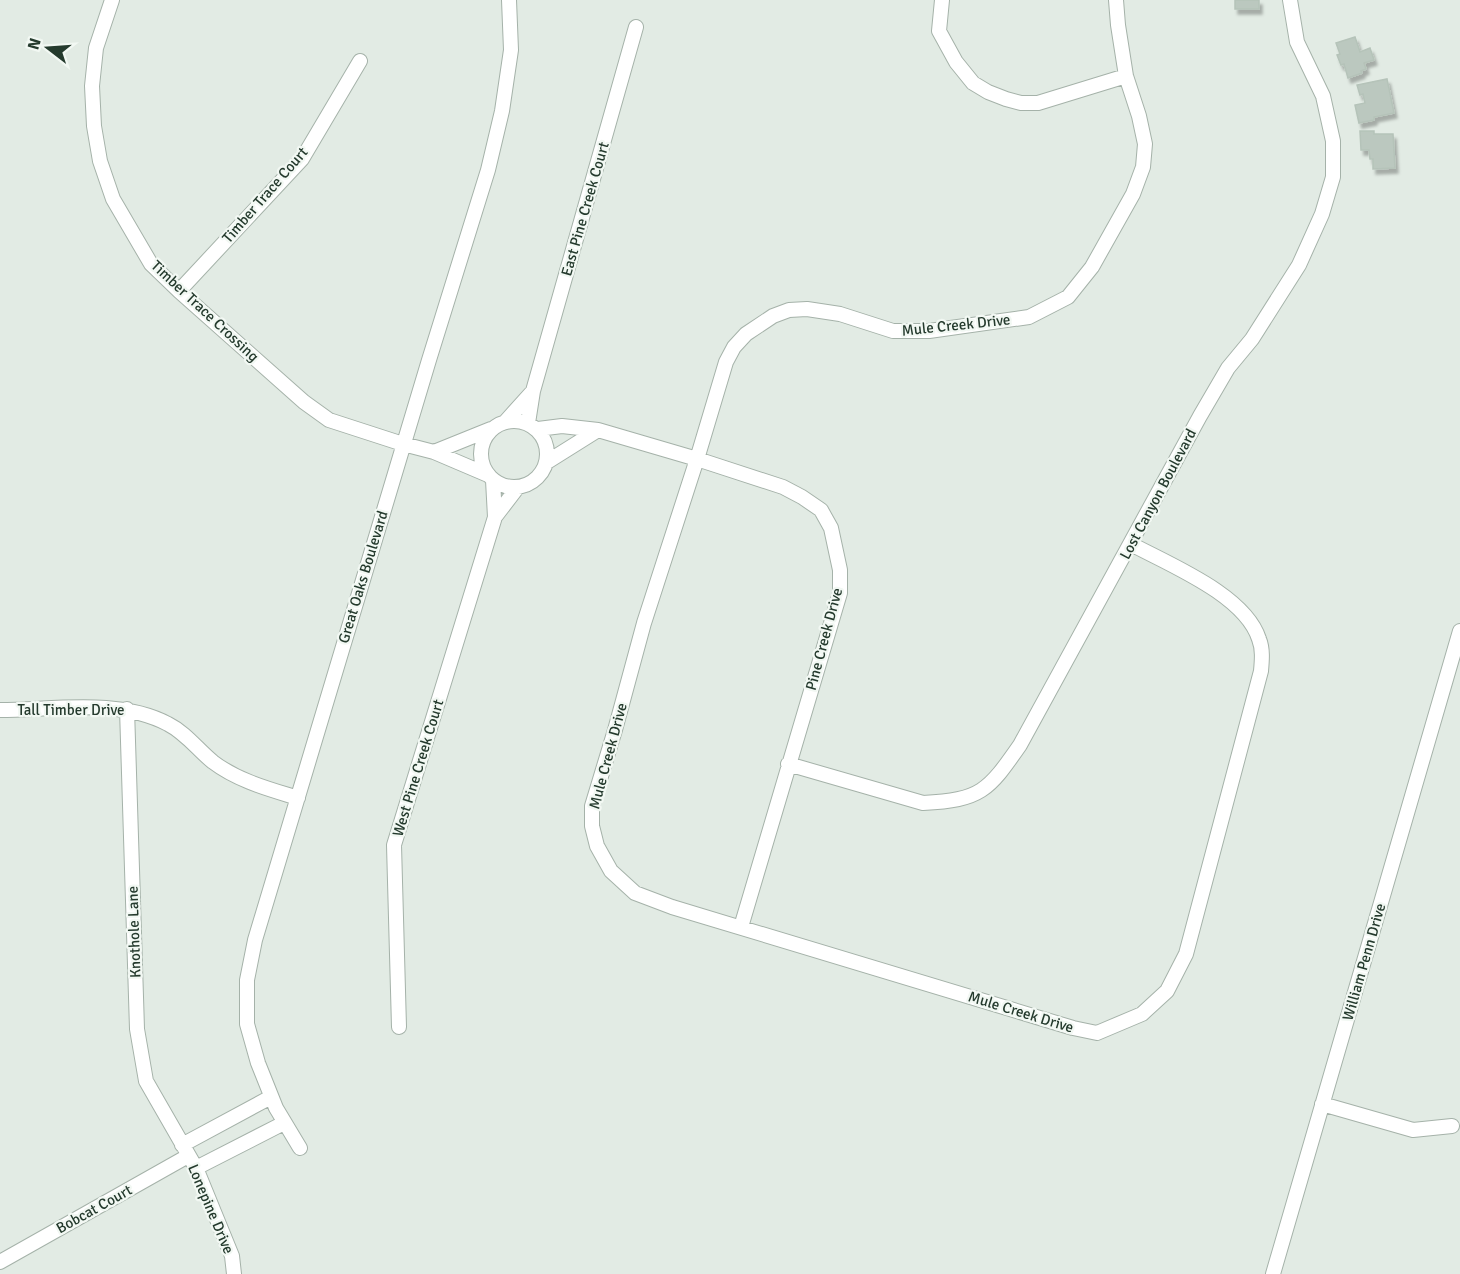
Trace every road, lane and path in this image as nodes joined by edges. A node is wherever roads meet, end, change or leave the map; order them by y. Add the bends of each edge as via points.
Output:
1 (112, 0) edge
2 (509, 0) edge
3 (942, 0) edge
4 (1116, 0) edge
5 (1290, 0) edge
6 (636, 27) dead end
7 (360, 61) dead end
8 (1126, 76) junction
9 (179, 291) junction
10 (533, 391) junction
11 (506, 421) junction
12 (533, 426) junction
13 (493, 428) junction
14 (598, 430) junction
15 (403, 444) junction
16 (434, 452) junction
17 (698, 459) junction
18 (547, 462) junction
19 (491, 477) junction
20 (518, 487) junction
21 (495, 517) junction
22 (1131, 544) junction
23 (1460, 631) edge
24 (1457, 650) edge
25 (127, 709) junction
26 (0, 710) edge
27 (788, 764) junction
28 (298, 798) junction
29 (741, 927) junction
30 (399, 1027) dead end
31 (271, 1097) junction
32 (1322, 1104) junction
33 (284, 1122) junction
34 (1452, 1126) dead end
35 (300, 1148) dead end
36 (185, 1150) junction
37 (196, 1168) junction
38 (0, 1262) edge
39 (234, 1274) edge
40 (1273, 1274) edge

1 - 9 street, Timber Trace Crossing via 96,48 92,86 100,161 112,199 151,264
2 - 15 street, Great Oaks Boulevard via 511,50 488,170
3 - 8 street via 939,32 956,62 988,92 1038,104
4 - 8 street, Mule Creek Drive
5 - 22 street, Lost Canyon Boulevard via 1297,42 1323,96 1333,141 1333,177 1322,214 1299,265 1252,339 1228,368
6 - 10 street, East Pine Creek Court
7 - 9 street, Timber Trace Court via 302,159
8 - 17 street, Mule Creek Drive via 1145,144 1143,167 1133,194 1092,267 1068,297 1029,317 929,331 893,331 840,314 807,309 773,316 747,334 726,362
9 - 15 street, Timber Trace Crossing via 329,420
10 - 11 street, East Pine Creek Court
10 - 12 street, East Pine Creek Court
11 - 12 street
11 - 13 street
12 - 14 street, Pine Creek Drive
12 - 18 street via 546,442
13 - 16 street
13 - 19 street via 482,445 481,456
14 - 17 street, Pine Creek Drive
14 - 18 street
15 - 16 street
15 - 28 street, Great Oaks Boulevard
16 - 19 street
17 - 27 street, Pine Creek Drive via 783,487 821,510 831,528 840,570 840,592
17 - 29 street, Mule Creek Drive via 644,623 592,806 592,826 597,846 611,871 635,893
18 - 20 street via 536,479
19 - 20 street via 509,487
19 - 21 street, West Pine Creek Court
20 - 21 street, West Pine Creek Court
21 - 30 street, West Pine Creek Court via 394,845
22 - 27 street, Lost Canyon Boulevard via 1020,745 990,785 965,798 923,803
22 - 29 street, Mule Creek Drive via 1216,590 1244,612 1259,638 1262,654 1261,671 1186,954 1167,991 1142,1014 1097,1033
23 - 24 street, William Penn Drive
24 - 32 street, William Penn Drive
25 - 26 street, Tall Timber Drive
25 - 28 street, Tall Timber Drive via 168,724 229,772
25 - 36 street, Knothole Lane via 137,1029 146,1081
27 - 29 street, Pine Creek Drive
28 - 31 street, Great Oaks Boulevard via 255,940 247,980 247,1024
31 - 33 street, Great Oaks Boulevard
31 - 36 street, Bobcat Court
32 - 34 street via 1413,1130
32 - 40 street, William Penn Drive
33 - 35 street, Great Oaks Boulevard
33 - 37 street
36 - 37 street, Lonepine Drive
36 - 38 street, Bobcat Court
37 - 39 street, Lonepine Drive via 232,1256

